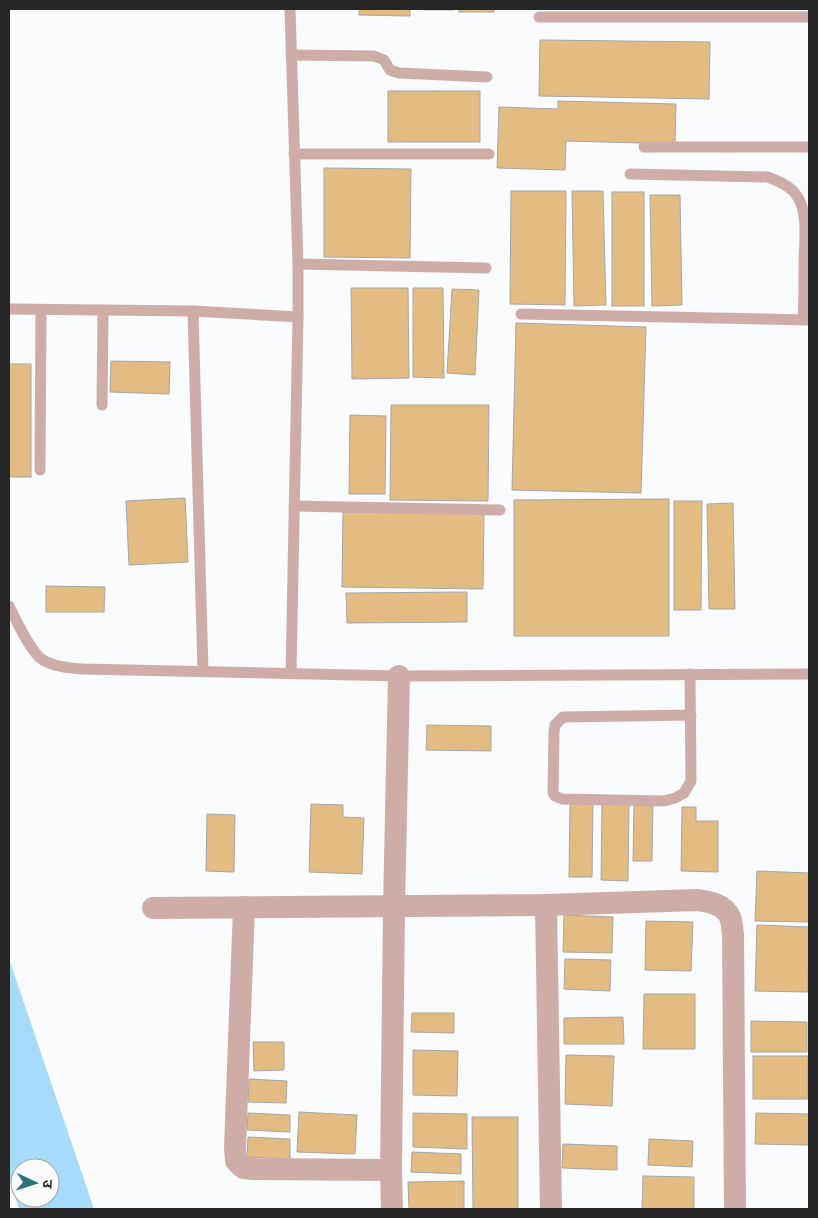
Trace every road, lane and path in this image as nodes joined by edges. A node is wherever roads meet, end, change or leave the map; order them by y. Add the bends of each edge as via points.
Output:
1 (290, 9) edge
2 (539, 16) dead end
3 (809, 17) edge
4 (291, 55) junction
5 (487, 77) dead end
6 (644, 147) dead end
7 (809, 147) edge
8 (294, 154) junction
9 (489, 154) dead end
10 (630, 174) dead end
11 (298, 264) junction
12 (486, 268) dead end
13 (9, 309) edge
14 (41, 310) junction
15 (103, 310) junction
16 (193, 311) junction
17 (521, 314) dead end
18 (298, 317) junction
19 (806, 320) edge
20 (102, 405) dead end
21 (40, 470) dead end
22 (294, 506) junction
23 (500, 510) dead end
24 (9, 606) edge
25 (203, 671) junction
26 (291, 673) junction
27 (690, 674) junction
28 (809, 674) edge
29 (399, 676) junction
30 (691, 715) junction
31 (546, 905) junction
32 (394, 906) junction
33 (244, 907) junction
34 (152, 908) dead end
35 (392, 1170) junction
36 (392, 1209) edge
37 (551, 1209) edge
38 (735, 1209) edge

1 - 4 lane
2 - 3 lane
4 - 5 lane via 374,56 384,60 390,70 398,73
4 - 8 lane
6 - 7 lane
8 - 9 lane
8 - 11 lane
10 - 19 lane via 768,177 788,187 797,196 805,227
11 - 12 lane
11 - 18 lane
13 - 14 lane
14 - 15 lane
14 - 21 lane
15 - 16 lane
15 - 20 lane
16 - 18 lane
16 - 25 lane
17 - 19 lane
18 - 22 lane
22 - 23 lane
22 - 26 lane
24 - 25 lane via 34,650 51,664 82,669
25 - 26 lane
26 - 29 lane
27 - 28 lane
27 - 29 lane
27 - 30 lane
29 - 32 street
30 - 30 lane via 691,781 684,793 664,801 562,799 553,793 554,732 555,725 563,717
31 - 32 street
31 - 37 street
31 - 38 street via 698,900 724,908 733,934
32 - 33 street
32 - 35 street
33 - 34 street
33 - 35 street via 236,1161 243,1168 253,1169
35 - 36 street

